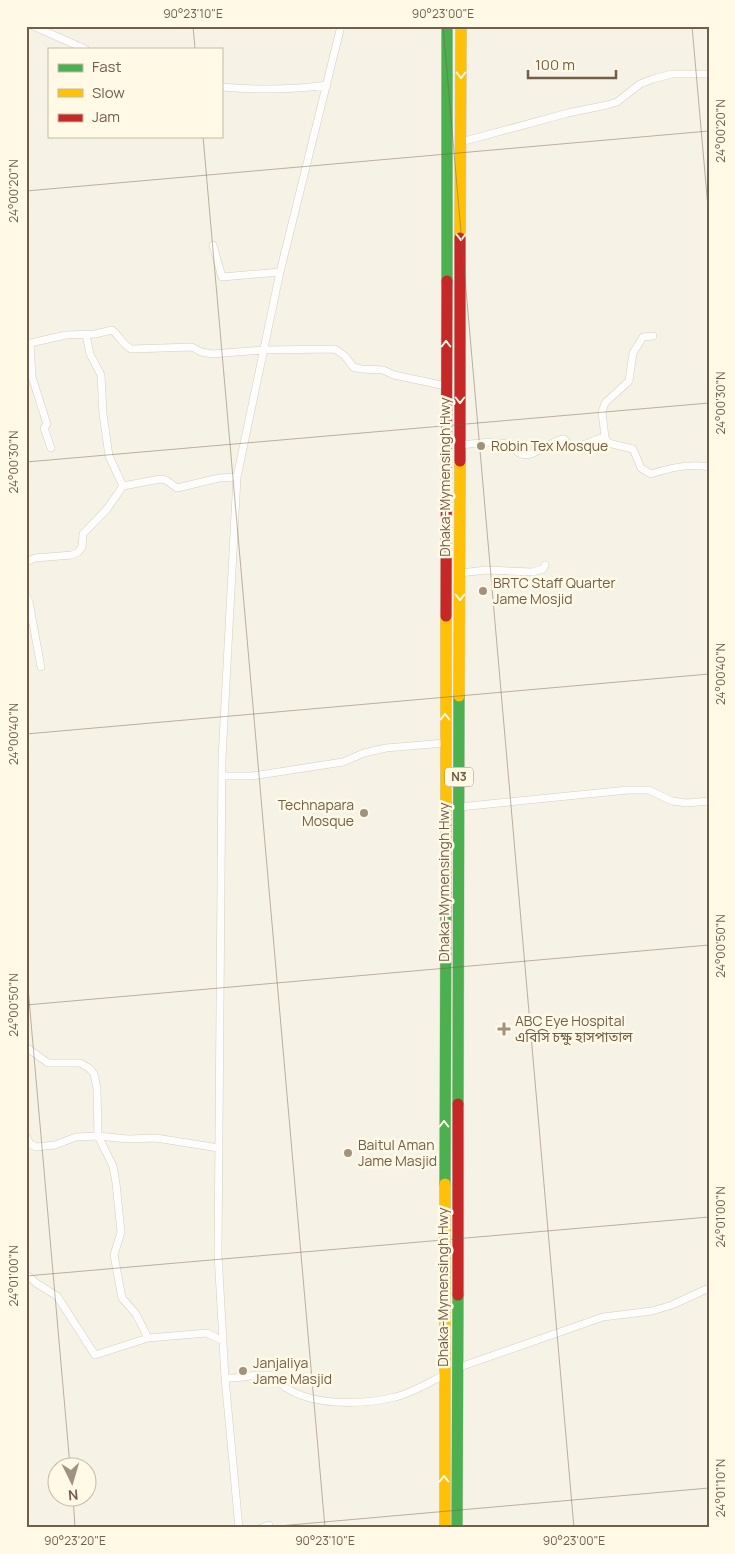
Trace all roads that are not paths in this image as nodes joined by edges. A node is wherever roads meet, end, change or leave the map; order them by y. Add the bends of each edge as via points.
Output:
1 (33, 26) edge
2 (341, 26) edge
3 (447, 26) edge
4 (461, 26) edge
5 (83, 48) edge
6 (709, 74) edge
7 (327, 84) junction
8 (222, 86) edge
9 (461, 142) junction
10 (214, 245) dead end
11 (280, 272) junction
12 (86, 335) junction
13 (653, 336) dead end
14 (28, 344) edge
15 (263, 350) junction
16 (446, 386) junction
17 (605, 437) junction
18 (460, 445) junction
19 (51, 448) dead end
20 (709, 467) edge
21 (237, 477) junction
22 (123, 486) junction
23 (26, 562) edge
24 (544, 565) dead end
25 (460, 573) junction
26 (26, 595) edge
27 (41, 667) dead end
28 (445, 743) junction
29 (222, 776) junction
30 (709, 801) edge
31 (459, 807) junction
32 (26, 1048) edge
33 (26, 1136) edge
34 (98, 1136) junction
35 (219, 1148) junction
36 (26, 1274) edge
37 (709, 1288) edge
38 (148, 1338) junction
39 (223, 1341) junction
40 (457, 1368) junction
41 (444, 1375) junction
42 (225, 1378) junction
43 (269, 1525) dead end
44 (239, 1528) edge
45 (261, 1528) edge
46 (445, 1528) edge
47 (457, 1528) edge

1 - 5 street
2 - 7 street
16 -> 3 highway, Dhaka-Mymensingh Hwy / N3
4 -> 9 highway, Dhaka-Mymensingh Hwy / N3
6 - 9 street via 672,74 653,79 640,84 617,102
7 - 8 street via 278,90
7 - 11 street
9 -> 18 highway, Dhaka-Mymensingh Hwy / N3
10 - 11 street via 222,277
11 - 15 street
12 - 14 street via 66,335
12 - 15 street via 112,330 123,345 130,348 192,347 212,354
12 - 22 street via 90,354 101,375 109,456
13 - 17 street via 640,340 633,353 629,381 605,403 602,412
14 - 19 street via 32,377
15 - 16 street via 335,349 353,367 383,370
15 - 21 street
28 -> 16 highway, Dhaka-Mymensingh Hwy / N3
17 - 18 street via 577,447 558,439 530,454 519,453 511,444
17 - 20 street via 608,443 633,449 641,468 651,474 678,467
18 - 25 highway, Dhaka-Mymensingh Hwy / N3
21 - 22 street via 177,488 160,479
21 - 29 street
22 - 23 street via 83,534 82,547 78,552
24 - 25 street via 543,569 532,572 487,570
25 -> 31 highway, Dhaka-Mymensingh Hwy / N3
26 - 27 street
28 - 29 street via 386,748 364,752 342,762 252,776
41 -> 28 highway, Dhaka-Mymensingh Hwy / N3
29 - 35 street
30 - 31 street via 672,801 649,790 628,790
31 - 40 highway, Dhaka-Mymensingh Hwy / N3
32 - 34 street via 48,1064 80,1063 94,1074
33 - 34 street via 30,1144 36,1146 55,1146 76,1137
34 - 35 street via 156,1138
34 - 38 street via 113,1166 116,1183 121,1232 114,1255 122,1298 136,1314
35 - 39 street via 218,1254
36 - 38 street via 57,1296 95,1355
37 - 40 street via 672,1305 603,1317
38 - 39 street via 207,1333
39 - 42 street
40 - 47 highway, Dhaka-Mymensingh Hwy / N3
41 - 42 street via 394,1398 341,1403 299,1395 267,1375
46 -> 41 highway, Dhaka-Mymensingh Hwy / N3
42 - 44 street
43 - 45 street

